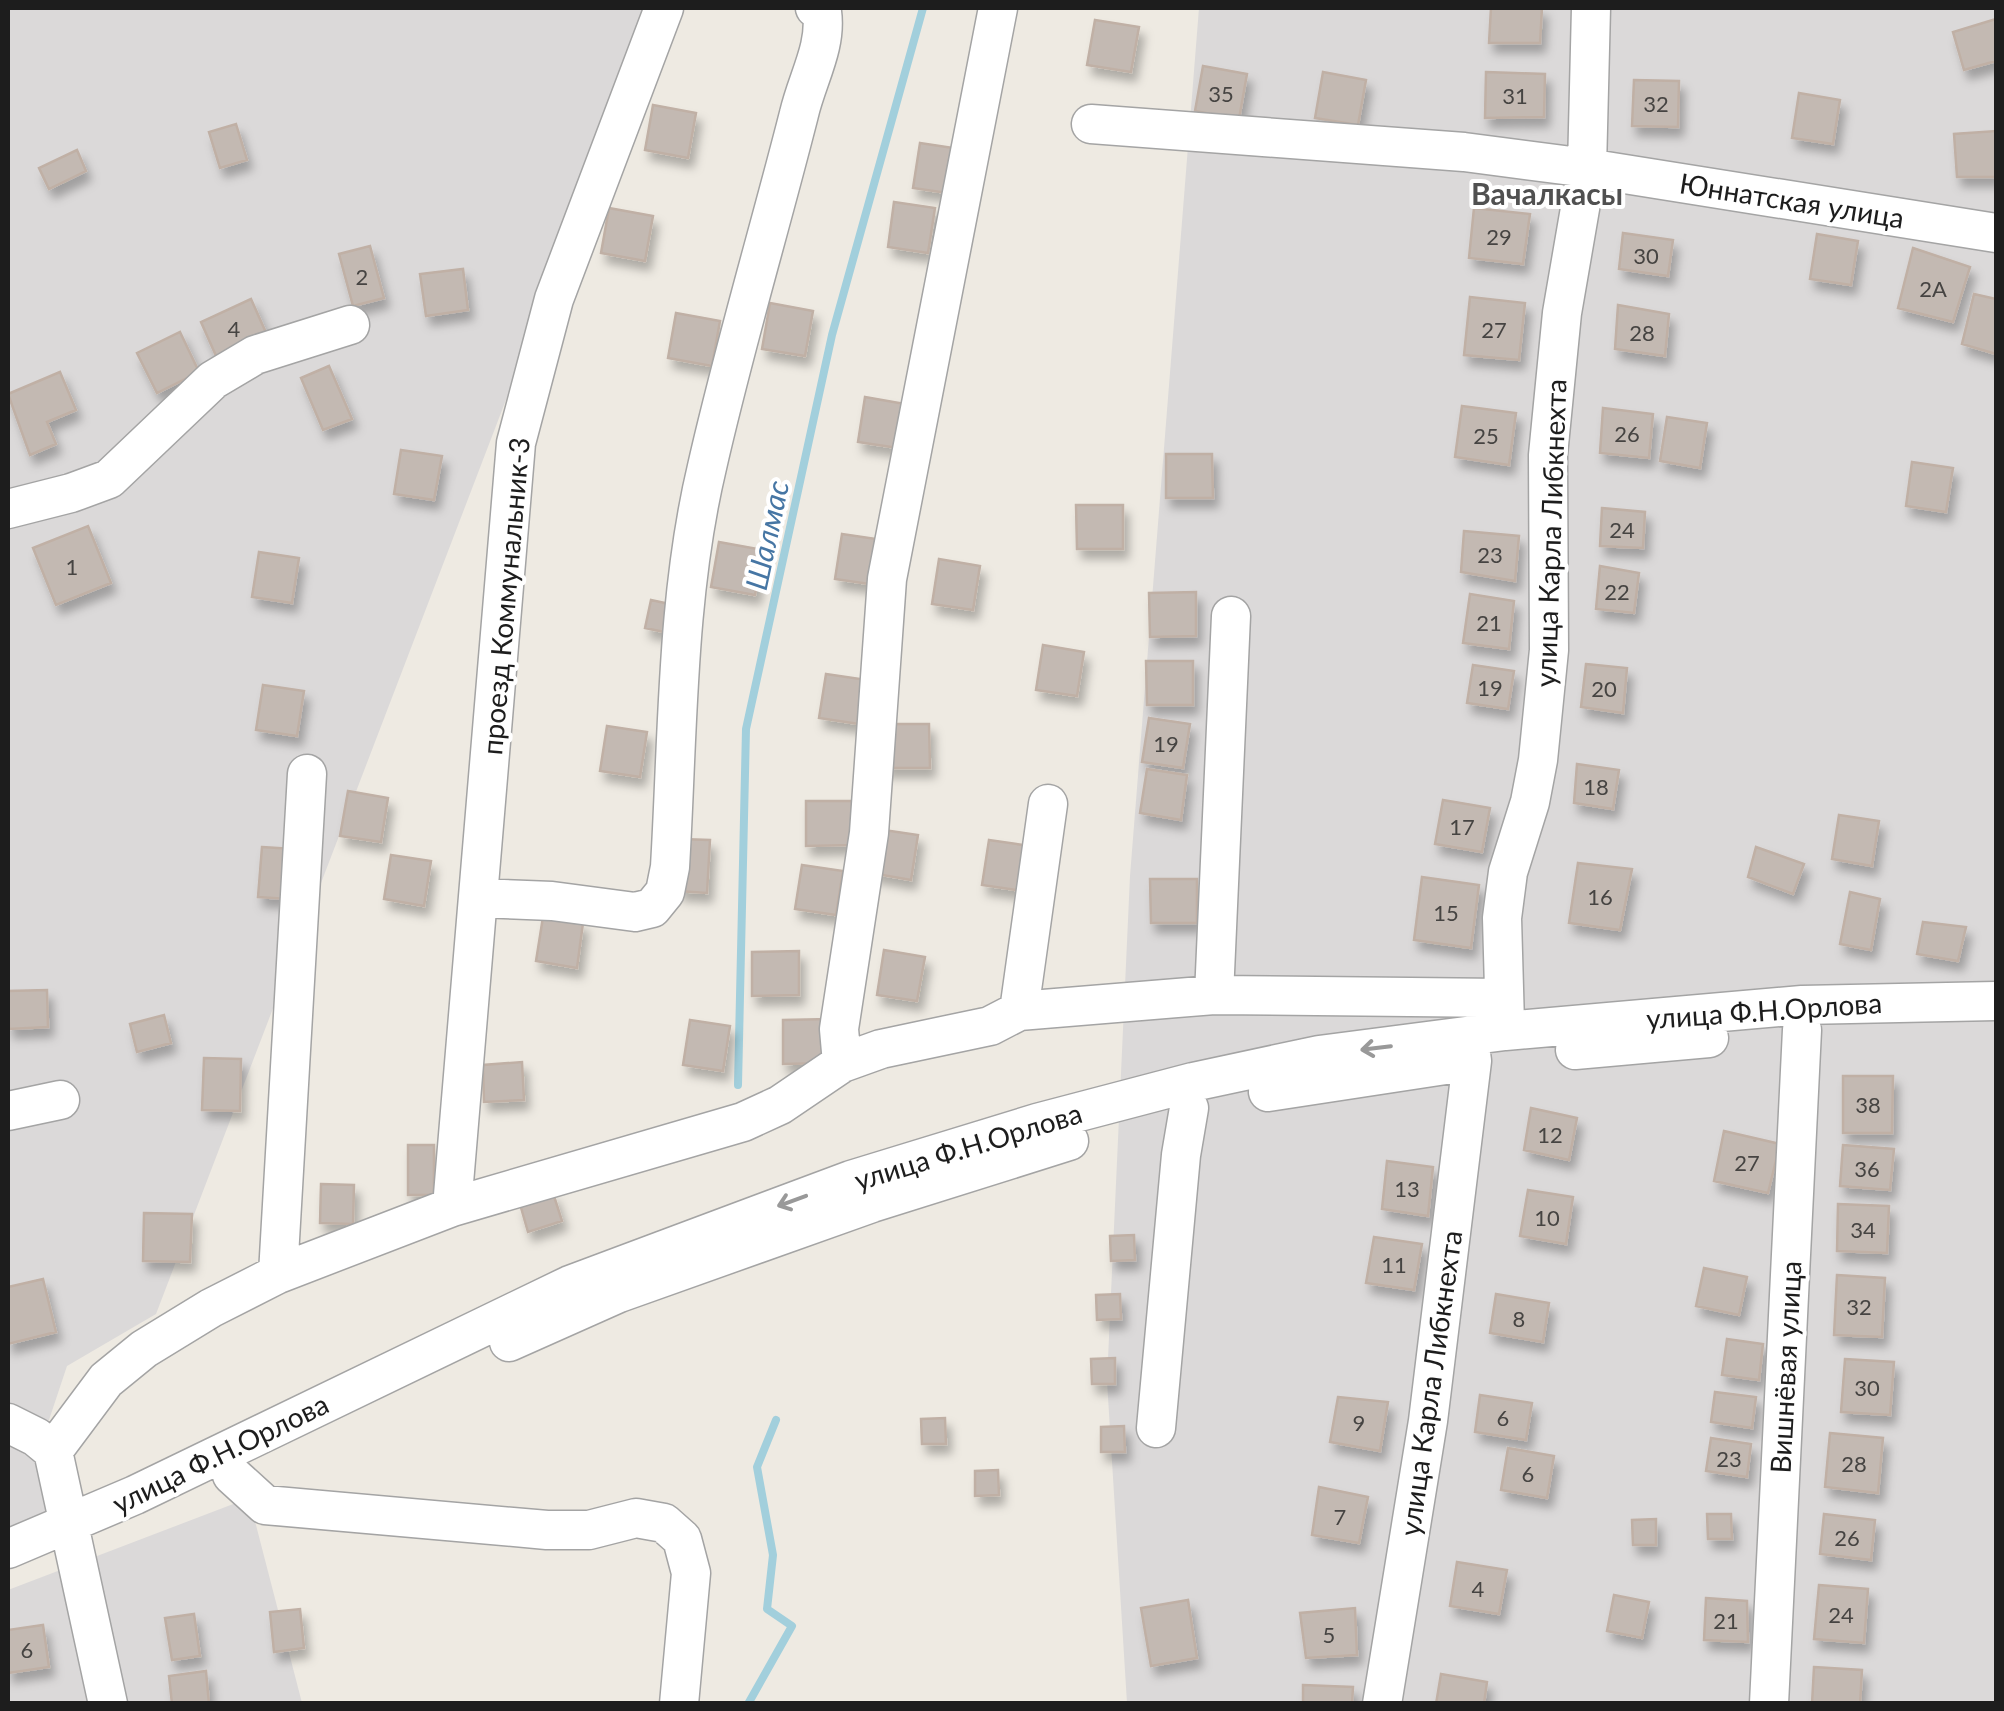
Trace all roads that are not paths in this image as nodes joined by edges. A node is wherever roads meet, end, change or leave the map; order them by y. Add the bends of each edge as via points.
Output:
1 (664, 8) edge
2 (815, 8) edge
3 (998, 8) edge
4 (1591, 8) edge
5 (1091, 124) dead end
6 (1587, 168) junction
7 (1996, 234) edge
8 (350, 325) dead end
9 (8, 509) edge
10 (1231, 616) dead end
11 (307, 774) dead end
12 (1048, 804) dead end
13 (478, 898) junction
14 (1214, 995) junction
15 (1996, 1000) edge
16 (1019, 1011) junction
17 (1996, 1025) edge
18 (1802, 1030) junction
19 (1491, 1037) junction
20 (842, 1064) junction
21 (60, 1100) dead end
22 (1190, 1108) junction
23 (8, 1111) edge
24 (452, 1207) junction
25 (278, 1274) junction
26 (8, 1423) edge
27 (1156, 1428) dead end
28 (52, 1452) junction
29 (232, 1475) junction
30 (71, 1535) junction
31 (8, 1548) edge
32 (8, 1572) edge
33 (108, 1704) edge
34 (679, 1704) edge
35 (1382, 1704) edge
36 (1769, 1704) edge

1 - 13 street, проезд Коммунальник-3 via 554,299 516,443
2 - 13 street via 825,32 706,469 691,550 665,892 652,908 634,912
3 - 20 street via 887,579 868,833 839,1029
4 - 6 street, улица Карла Либкнехта
5 - 6 street, Юннатская улица via 1464,152
6 - 7 street, Юннатская улица
6 - 19 street, улица Карла Либкнехта via 1562,313 1548,455 1549,650 1538,760 1508,872
8 - 9 street via 254,355 213,380 108,479
10 - 14 street
11 - 25 street
12 - 16 street
13 - 24 street, проезд Коммунальник-3
14 - 16 street
14 - 19 street
15 - 19 street, улица Ф.Н.Орлова via 1802,1005
16 - 20 street via 990,1026
17 - 18 street, улица Ф.Н.Орлова
18 - 19 street, улица Ф.Н.Орлова
18 - 36 street, Вишнёвая улица
19 - 22 street, улица Ф.Н.Орлова
19 -> 30 street, улица Ф.Н.Орлова via 1319,1055 1193,1082 851,1180 570,1285
19 - 35 street, улица Карла Либкнехта
20 - 24 street via 743,1122
21 - 23 street
22 - 27 street
22 - 29 street, улица Ф.Н.Орлова via 1048,1146 619,1292
24 - 25 street
25 - 28 street via 144,1349 106,1380
26 - 28 street
28 - 30 street
29 - 30 street, улица Ф.Н.Орлова
29 - 34 street via 265,1505 547,1530 589,1530 636,1518 664,1523 682,1539 690,1573
30 - 31 street, улица Ф.Н.Орлова
30 - 32 street, улица Ф.Н.Орлова
30 - 33 street

